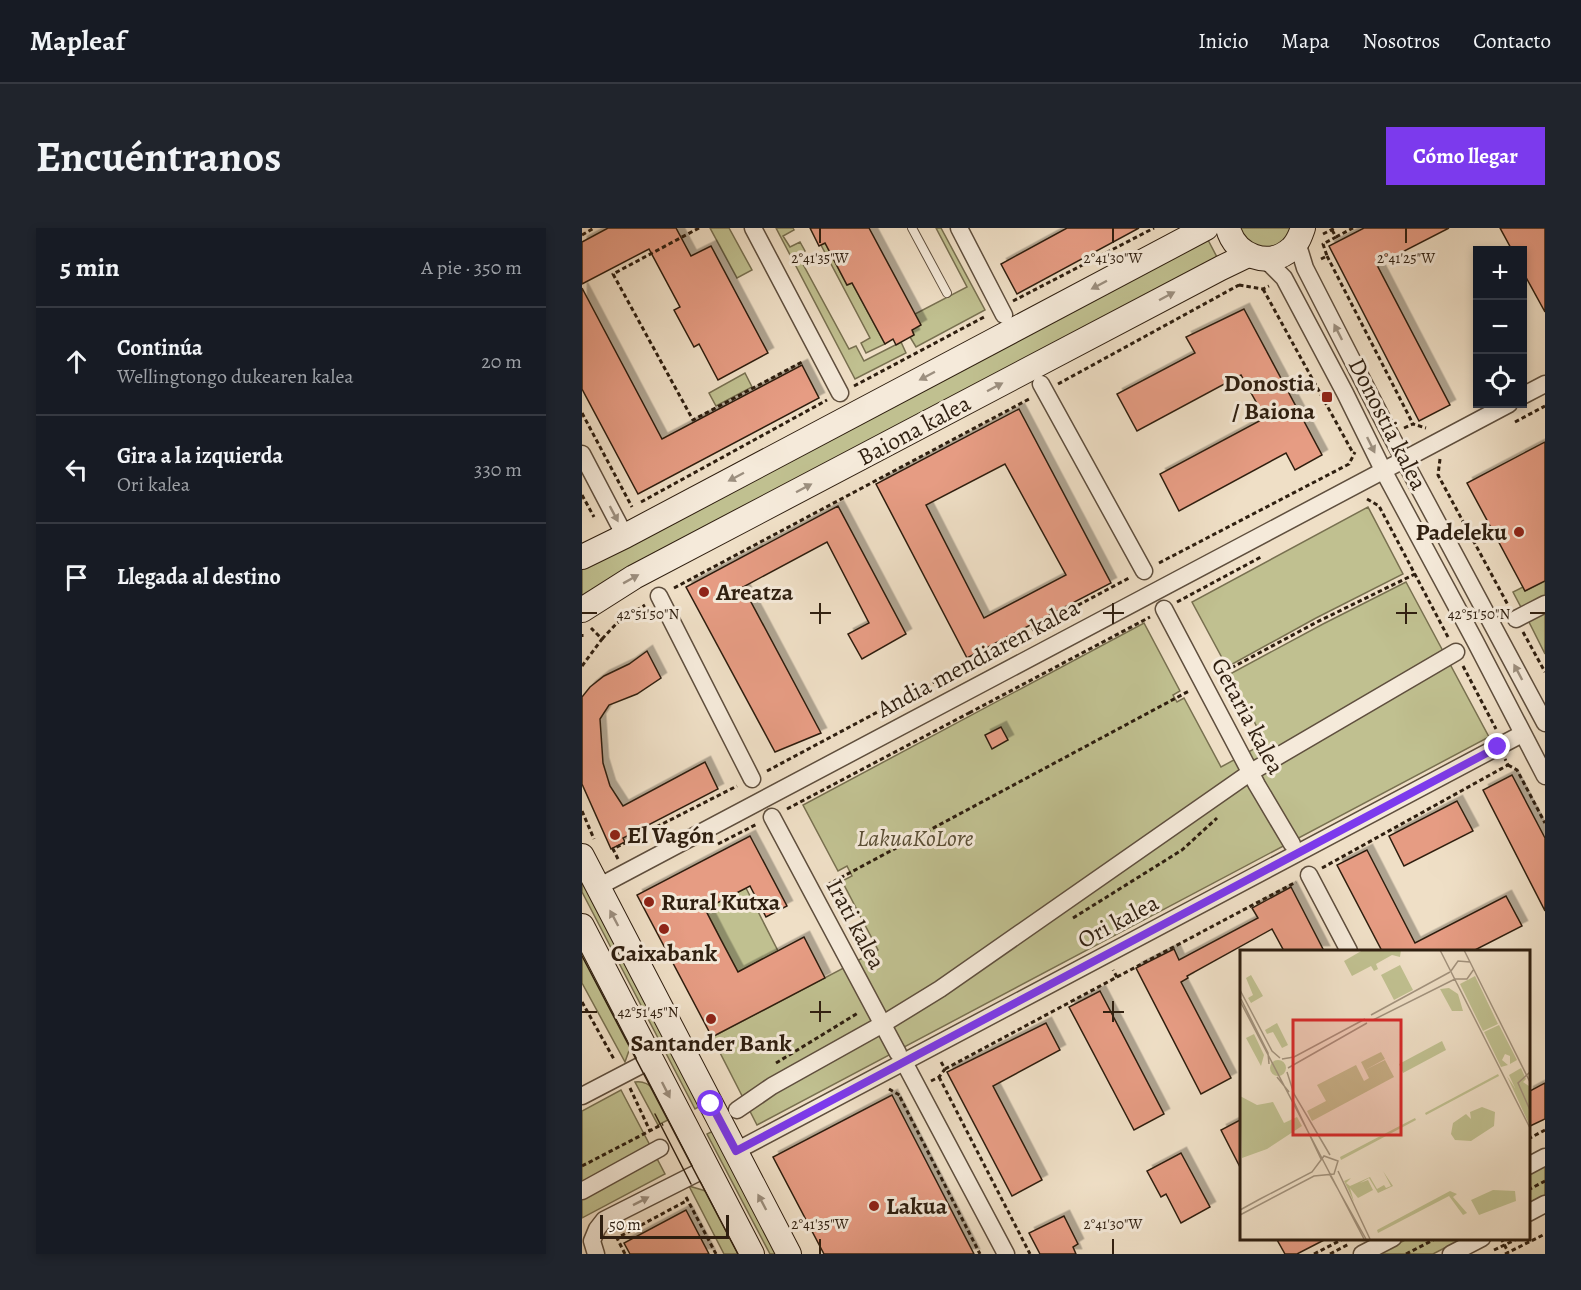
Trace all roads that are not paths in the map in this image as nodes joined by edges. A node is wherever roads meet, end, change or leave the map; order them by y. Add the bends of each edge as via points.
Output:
1 (753, 228) edge
2 (912, 228) edge
3 (959, 228) edge
4 (1206, 228) edge
5 (1227, 228) edge
6 (1300, 235) edge
7 (1257, 257) junction
8 (946, 293) dead end
9 (1004, 315) dead end
10 (1545, 384) edge
11 (1043, 387) road end
12 (840, 393) road end
13 (1527, 393) edge
14 (1501, 408) edge
15 (582, 454) edge
16 (1405, 459) junction
17 (1383, 470) junction
18 (625, 536) junction
19 (582, 557) edge
20 (1144, 571) dead end
21 (659, 596) road end
22 (1545, 604) edge
23 (1164, 609) dead end
24 (584, 616) edge
25 (1516, 619) road end
26 (1456, 652) road end
27 (1545, 723) edge
28 (1522, 734) junction
29 (1251, 772) junction
30 (1545, 776) edge
31 (752, 779) dead end
32 (772, 817) dead end
33 (1292, 844) dead end
34 (590, 851) edge
35 (1309, 875) road end
36 (598, 887) junction
37 (582, 926) edge
38 (1348, 950) edge
39 (883, 1024) junction
40 (901, 1057) junction
41 (651, 1060) junction
42 (582, 1096) edge
43 (737, 1110) dead end
44 (660, 1148) dead end
45 (736, 1151) junction
46 (1545, 1157) edge
47 (1530, 1165) edge
48 (707, 1168) junction
49 (582, 1191) edge
50 (1545, 1204) edge
51 (1530, 1212) edge
52 (1390, 1239) edge
53 (1480, 1239) edge
54 (1356, 1249) edge
55 (596, 1254) edge
56 (752, 1254) edge
57 (789, 1254) edge
58 (1006, 1254) edge
59 (1451, 1254) edge

1 - 12 street
2 - 8 lane
3 - 9 street
4 -> 18 street, Baiona kalea
5 - 7 street via 1234,243
6 - 7 street, Baiona kalea via 1283,254
16 -> 6 street, Donostia kalea via 1305,268
7 -> 17 street, Donostia kalea via 1284,278
24 -> 7 street, Baiona kalea via 634,577 1221,268
10 - 13 street
11 - 20 street
14 - 16 street, Andia mendiaren kalea
15 -> 18 street
16 - 17 street, Andia mendiaren kalea
27 -> 16 street, Donostia kalea
17 - 28 street, Donostia kalea
17 - 36 street, Andia mendiaren kalea
18 - 19 street, Baiona kalea
21 - 31 street
22 - 25 street
23 - 29 street, Getaria kalea
26 - 29 street
28 - 30 street, Donostia kalea
28 - 40 street, Ori kalea via 1104,955
29 - 33 street, Getaria kalea
29 - 39 street via 940,989
32 - 39 street, Irati kalea
34 - 36 street
35 - 38 street
45 -> 36 street
37 - 41 street
39 - 40 street, Irati kalea
39 - 43 street
40 - 45 street, Ori kalea
40 - 58 street, Irati kalea
41 - 42 street
41 -> 48 street
44 - 49 street
57 -> 45 street
46 - 47 street
55 -> 48 street via 592,1241 604,1220
48 - 56 street
50 - 51 street
52 - 54 street
53 - 59 street

